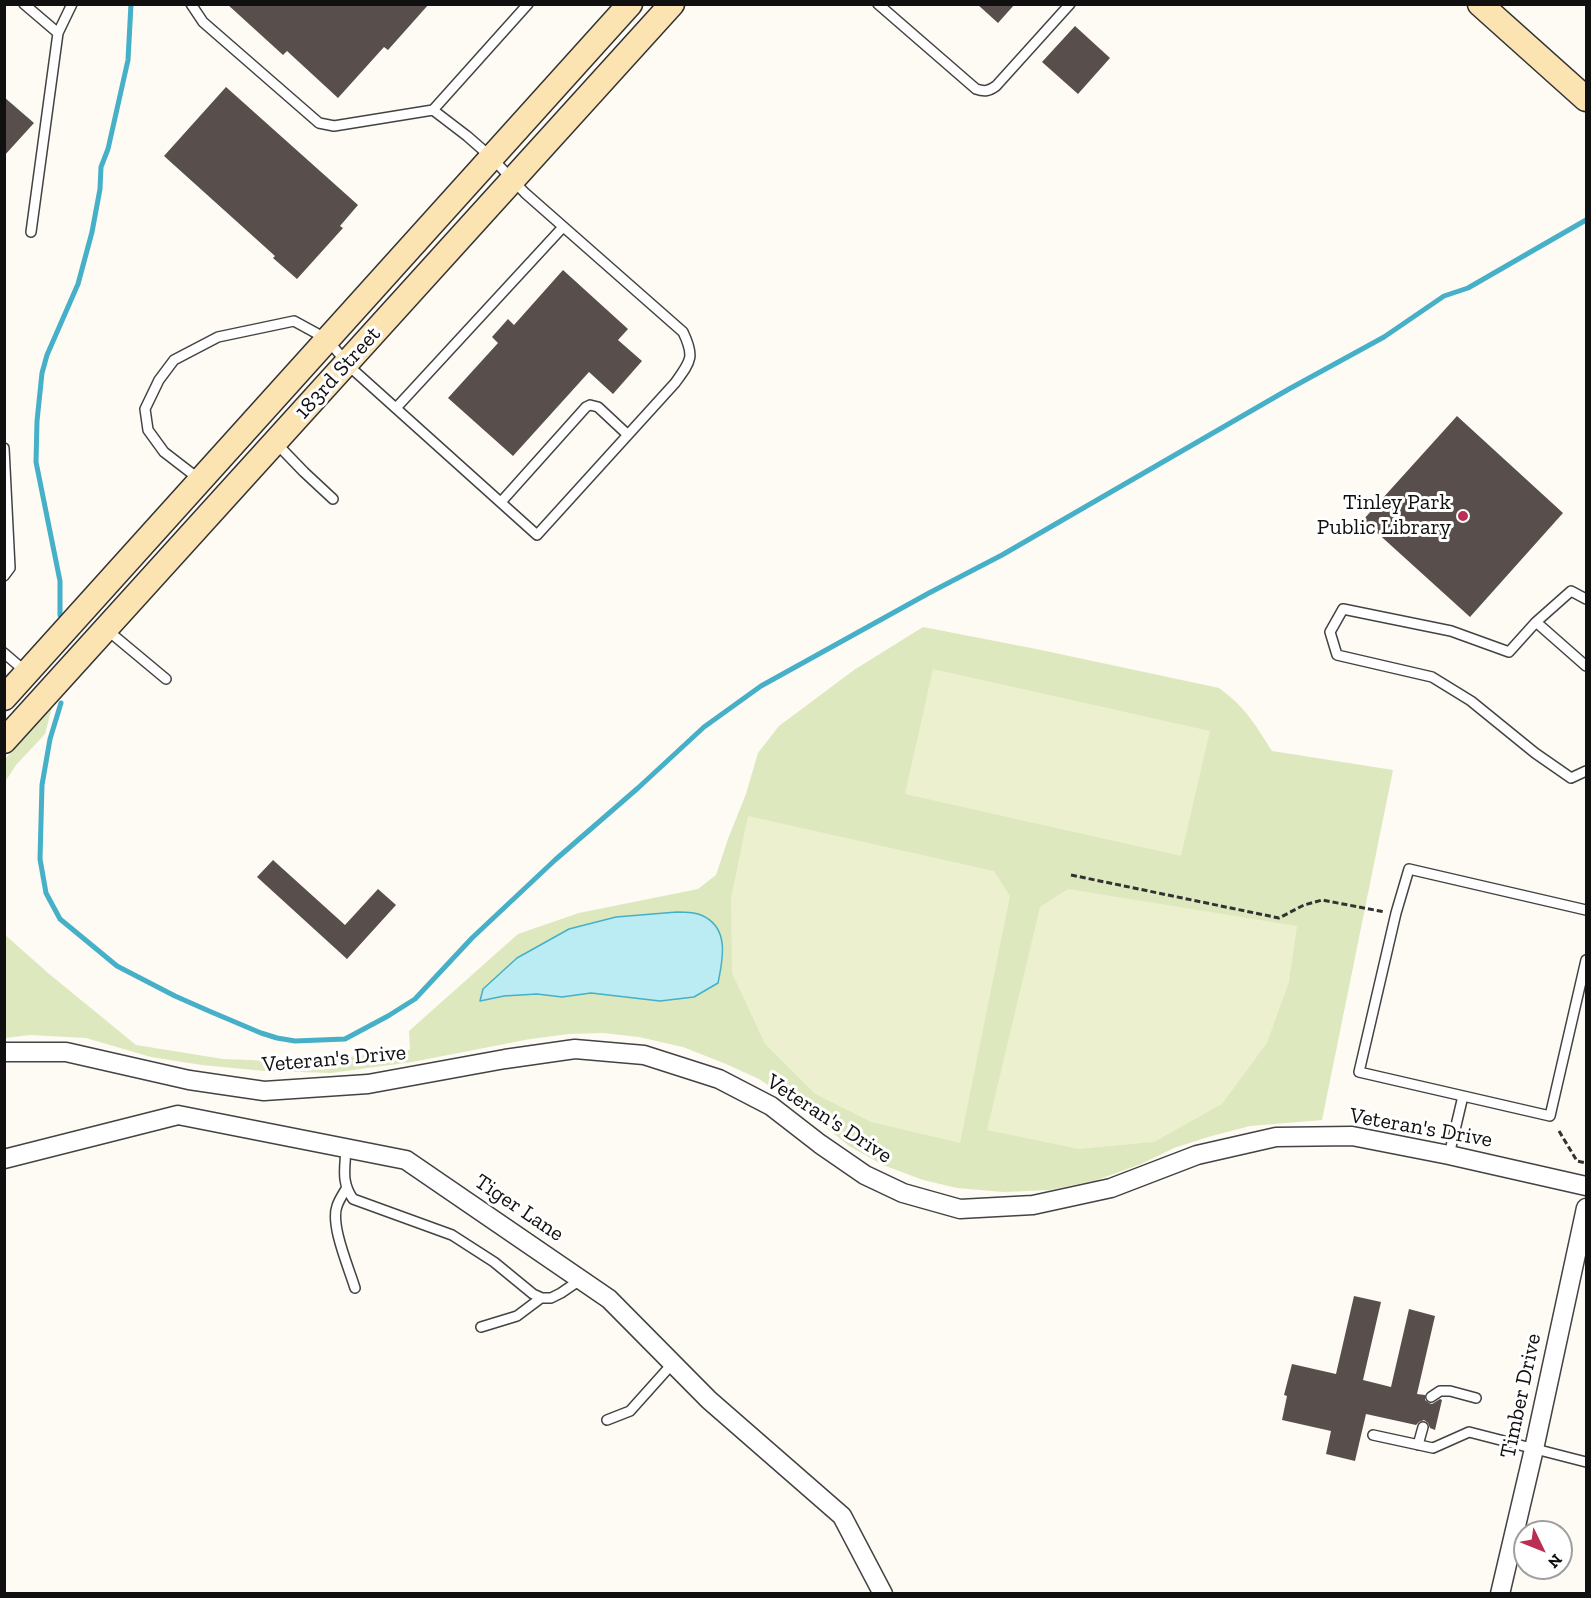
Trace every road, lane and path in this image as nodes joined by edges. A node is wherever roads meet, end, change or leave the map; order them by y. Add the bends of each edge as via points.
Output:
1 (24, 4) edge
2 (72, 4) edge
3 (191, 4) edge
4 (528, 4) edge
5 (630, 4) edge
6 (672, 4) edge
7 (878, 4) edge
8 (1070, 4) edge
9 (1480, 4) edge
10 (58, 33) junction
11 (1587, 99) edge
12 (434, 110) junction
13 (491, 158) junction
14 (513, 180) junction
15 (563, 227) junction
16 (31, 232) dead end
17 (327, 339) junction
18 (347, 364) junction
19 (396, 408) junction
20 (628, 435) junction
21 (275, 442) junction
22 (4, 448) edge
23 (201, 481) junction
24 (333, 498) dead end
25 (501, 502) junction
26 (6, 510) edge
27 (4, 576) edge
28 (1587, 599) edge
29 (1536, 622) junction
30 (106, 628) junction
31 (4, 653) edge
32 (1587, 666) edge
33 (27, 674) junction
34 (166, 679) dead end
35 (4, 698) edge
36 (4, 741) edge
37 (1587, 771) edge
38 (1071, 875) dead end
39 (1587, 910) edge
40 (1396, 914) junction
41 (1587, 960) edge
42 (4, 1052) edge
43 (1463, 1096) junction
44 (1559, 1131) dead end
45 (346, 1148) junction
46 (1449, 1155) junction
47 (4, 1159) edge
48 (1587, 1163) edge
49 (1587, 1186) edge
50 (346, 1189) junction
51 (1587, 1208) edge
52 (580, 1280) junction
53 (355, 1288) dead end
54 (541, 1298) junction
55 (481, 1327) dead end
56 (673, 1363) junction
57 (1431, 1397) dead end
58 (1476, 1398) dead end
59 (607, 1420) dead end
60 (1423, 1427) dead end
61 (1373, 1435) dead end
62 (1418, 1445) junction
63 (1534, 1449) junction
64 (1587, 1462) edge
65 (883, 1593) edge
66 (1500, 1593) edge

1 - 10 lane
2 - 10 lane
3 - 12 lane via 202,22 319,123 334,126
4 - 12 lane
5 - 13 street, 183rd Street
6 - 14 street, 183rd Street
7 - 8 lane via 983,91 996,86
9 - 11 street
10 - 16 lane
12 - 13 lane
13 - 14 lane
13 - 17 street, 183rd Street
14 - 15 lane
14 - 18 street, 183rd Street
15 - 19 lane
15 - 20 lane via 683,332 691,348 689,364
17 - 18 lane
17 - 23 street, 183rd Street
17 - 23 lane via 294,321 218,337 174,360 145,410 147,430 165,452
18 - 19 lane
18 - 21 street, 183rd Street
19 - 25 lane
20 - 25 lane via 598,407 586,407
20 - 25 lane via 537,535
21 - 24 lane
21 - 30 street, 183rd Street
22 - 26 lane
23 - 33 street, 183rd Street
26 - 27 lane via 10,568
28 - 29 lane via 1571,591
29 - 32 lane
29 - 37 lane via 1509,652 1451,631 1343,609 1330,632 1336,655 1432,677 1471,701 1571,778
30 - 34 lane
30 - 36 street, 183rd Street
31 - 33 lane
33 - 35 street, 183rd Street
38 - 40 path via 1279,918 1322,900
39 - 40 lane via 1409,869
40 - 43 lane via 1359,1072
41 - 43 lane via 1550,1116
42 - 46 street, Veteran's Drive via 66,1052 189,1080 264,1090 368,1084 575,1049 644,1055 719,1079 771,1106 865,1175 903,1193 960,1209 1033,1205 1111,1188 1197,1155 1276,1137 1352,1136
43 - 46 lane
44 - 48 path via 1577,1161
45 - 47 street, Tiger Lane via 178,1115
45 - 50 lane
45 - 52 street, Tiger Lane via 406,1161
46 - 49 street, Veteran's Drive
50 - 53 lane via 335,1218
50 - 54 lane via 353,1199 452,1235
51 - 63 street, Timber Drive
52 - 54 lane via 551,1298
52 - 56 street, Tiger Lane via 609,1299
54 - 55 lane via 517,1316
56 - 59 lane via 630,1411
56 - 65 street, Tiger Lane via 709,1400 842,1516
57 - 58 lane via 1440,1391 1450,1391
60 - 62 lane
61 - 62 lane
62 - 63 lane via 1433,1448 1469,1432
63 - 64 lane
63 - 66 street, Timber Drive

